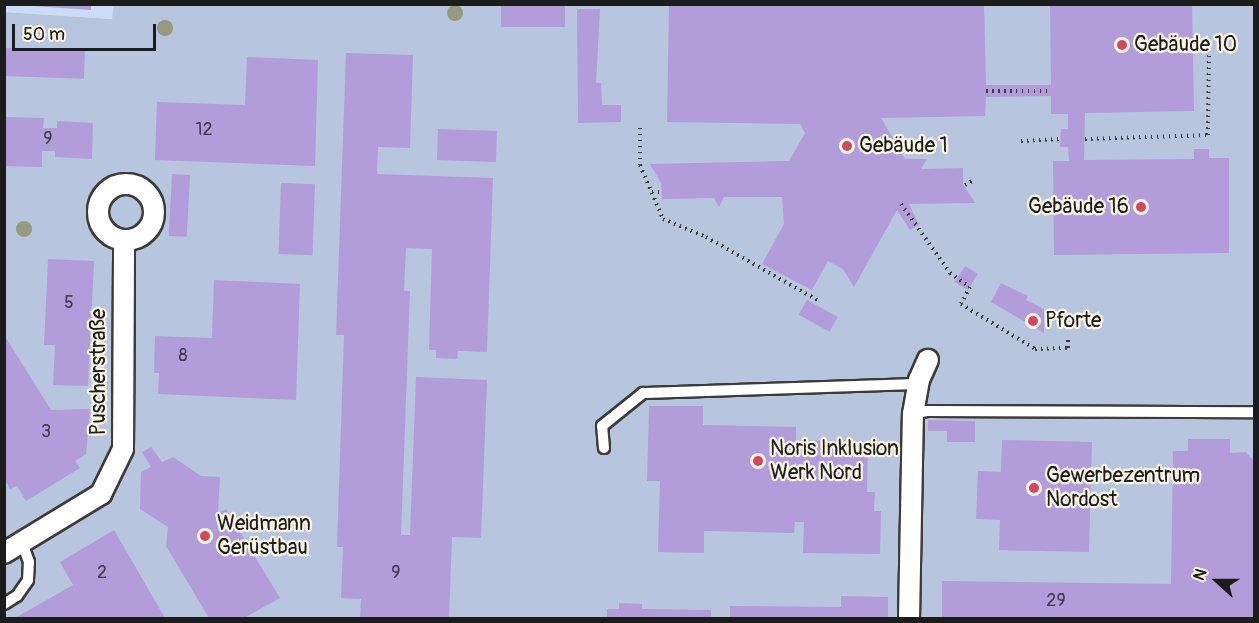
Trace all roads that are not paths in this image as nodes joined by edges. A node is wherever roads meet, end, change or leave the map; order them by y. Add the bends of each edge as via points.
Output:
1 (124, 240) dead end
2 (928, 360) dead end
3 (918, 384) junction
4 (1254, 412) edge
5 (913, 414) junction
6 (604, 448) dead end
7 (22, 543) junction
8 (4, 553) edge
9 (4, 604) edge
10 (909, 618) edge

1 - 7 street, Puscherstraße via 123,449 102,494
2 - 3 street
3 - 5 street
3 - 6 lane via 643,393 602,426
4 - 5 lane
5 - 10 street
7 - 8 street, Puscherstraße
7 - 9 lane via 29,562 28,580 17,596

